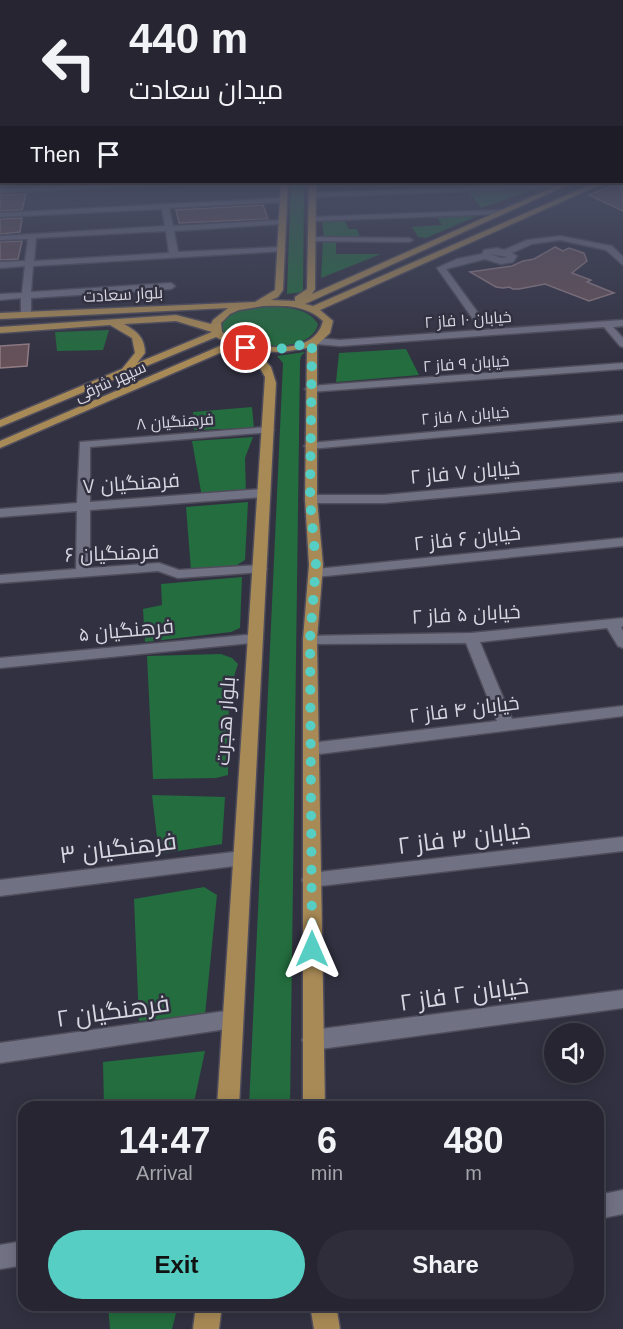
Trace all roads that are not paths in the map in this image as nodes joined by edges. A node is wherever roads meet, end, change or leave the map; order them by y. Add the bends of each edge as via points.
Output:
1 (32, 239) edge
2 (172, 239) edge
3 (281, 239) edge
4 (311, 239) edge
5 (313, 239) edge
6 (440, 239) edge
7 (473, 239) edge
8 (559, 239) edge
9 (573, 239) edge
10 (410, 240) dead end
11 (460, 245) junction
12 (281, 249) junction
13 (486, 254) junction
14 (174, 255) junction
15 (623, 262) edge
16 (29, 264) junction
17 (0, 265) edge
18 (171, 286) dead end
19 (26, 295) junction
20 (0, 297) edge
21 (251, 304) junction
22 (294, 304) junction
23 (169, 307) junction
24 (314, 309) junction
25 (26, 314) junction
26 (0, 316) edge
27 (476, 317) dead end
28 (176, 318) junction
29 (112, 322) junction
30 (623, 323) edge
31 (606, 324) junction
32 (0, 330) edge
33 (216, 331) junction
34 (314, 342) junction
35 (623, 344) edge
36 (240, 346) junction
37 (167, 354) junction
38 (186, 364) junction
39 (623, 366) edge
40 (123, 372) junction
41 (310, 389) junction
42 (623, 418) edge
43 (0, 424) edge
44 (268, 430) junction
45 (0, 446) edge
46 (310, 446) junction
47 (623, 477) edge
48 (264, 493) junction
49 (310, 500) junction
50 (83, 506) junction
51 (0, 513) edge
52 (623, 542) edge
53 (260, 569) junction
54 (83, 572) junction
55 (316, 573) junction
56 (0, 579) edge
57 (617, 623) edge
58 (471, 638) junction
59 (256, 639) junction
60 (310, 639) junction
61 (623, 643) edge
62 (0, 663) edge
63 (623, 711) edge
64 (507, 724) junction
65 (311, 749) junction
66 (623, 844) edge
67 (242, 858) junction
68 (311, 880) junction
69 (0, 888) edge
70 (623, 999) edge
71 (233, 1019) junction
72 (313, 1040) junction
73 (0, 1053) edge
74 (228, 1101) edge
75 (314, 1101) edge
76 (623, 1202) edge
77 (604, 1206) edge
78 (18, 1254) edge
79 (0, 1257) edge
80 (208, 1311) edge
81 (324, 1311) edge
82 (206, 1329) edge
83 (327, 1329) edge

1 - 16 street
2 - 14 street
3 - 12 main road
4 - 22 main road via 311,289
5 - 10 street
6 - 22 main road
7 - 11 main road
8 - 13 street
9 - 15 street via 609,248
11 - 13 street
11 - 24 main road
12 - 14 street
12 - 21 main road via 279,290
13 - 27 street via 441,268
14 - 16 street
16 - 17 street
16 - 19 street
18 - 19 street
19 - 20 street
19 - 25 street
21 - 22 main road, بلوار سعادت
21 - 23 main road, بلوار سعادت
21 - 33 main road, سپهر شرقی via 220,317
22 - 24 main road
23 - 25 main road, بلوار سعادت
23 - 28 main road via 181,312
24 - 34 main road via 328,321 329,328
25 - 26 main road, بلوار سعادت
28 - 29 main road, بلوار سعادت
28 - 33 main road, بلوار سعادت
29 - 32 main road, بلوار سعادت
29 - 40 main road via 135,336 140,347 136,360
30 - 31 street, خیابان ۱۰ فاز ۲
31 - 34 street, خیابان ۱۰ فاز ۲
31 - 35 street
33 - 36 main road, بلوار هجرت
33 - 37 main road, سپهر شرقی
34 - 36 main road via 273,350
34 - 41 main road
36 - 38 main road, سپهر شرقی
36 - 44 main road, بلوار هجرت via 264,361 270,371
37 - 38 main road via 181,355
37 - 40 main road, سپهر شرقی
38 - 45 main road, سپهر شرقی
39 - 41 street, خیابان ۹ فاز ۲
40 - 43 main road, سپهر شرقی
41 - 46 main road
42 - 46 street, خیابان ۸ فاز ۲
44 - 48 main road, بلوار هجرت
44 - 50 street, فرهنگیان ۸ via 84,444
46 - 49 main road
47 - 49 street, خیابان ۷ فاز ۲ via 384,499
48 - 50 street, فرهنگیان ۷
48 - 53 main road, بلوار هجرت
49 - 55 main road
50 - 51 street, فرهنگیان ۷
50 - 54 street
52 - 55 street, خیابان ۶ فاز ۲
53 - 54 street, فرهنگیان ۶ via 178,574 159,567
53 - 59 main road, بلوار هجرت
54 - 56 street, فرهنگیان ۶
55 - 60 main road
57 - 58 street, خیابان ۵ فاز ۲
57 - 61 street
58 - 60 street, خیابان ۵ فاز ۲
58 - 64 street
59 - 62 street, فرهنگیان ۵
59 - 67 main road, بلوار هجرت
60 - 65 main road
63 - 64 street, خیابان ۴ فاز ۲
64 - 65 street, خیابان ۴ فاز ۲
65 - 68 main road
66 - 68 street, خیابان ۳ فاز ۲
67 - 69 street, فرهنگیان ۳
67 - 71 main road, بلوار هجرت
68 - 72 main road
70 - 72 street, خیابان ۲ فاز ۲
71 - 73 street, فرهنگیان ۲
71 - 74 main road, بلوار هجرت
72 - 75 main road
76 - 77 street
78 - 79 street
80 - 82 main road
81 - 83 main road

